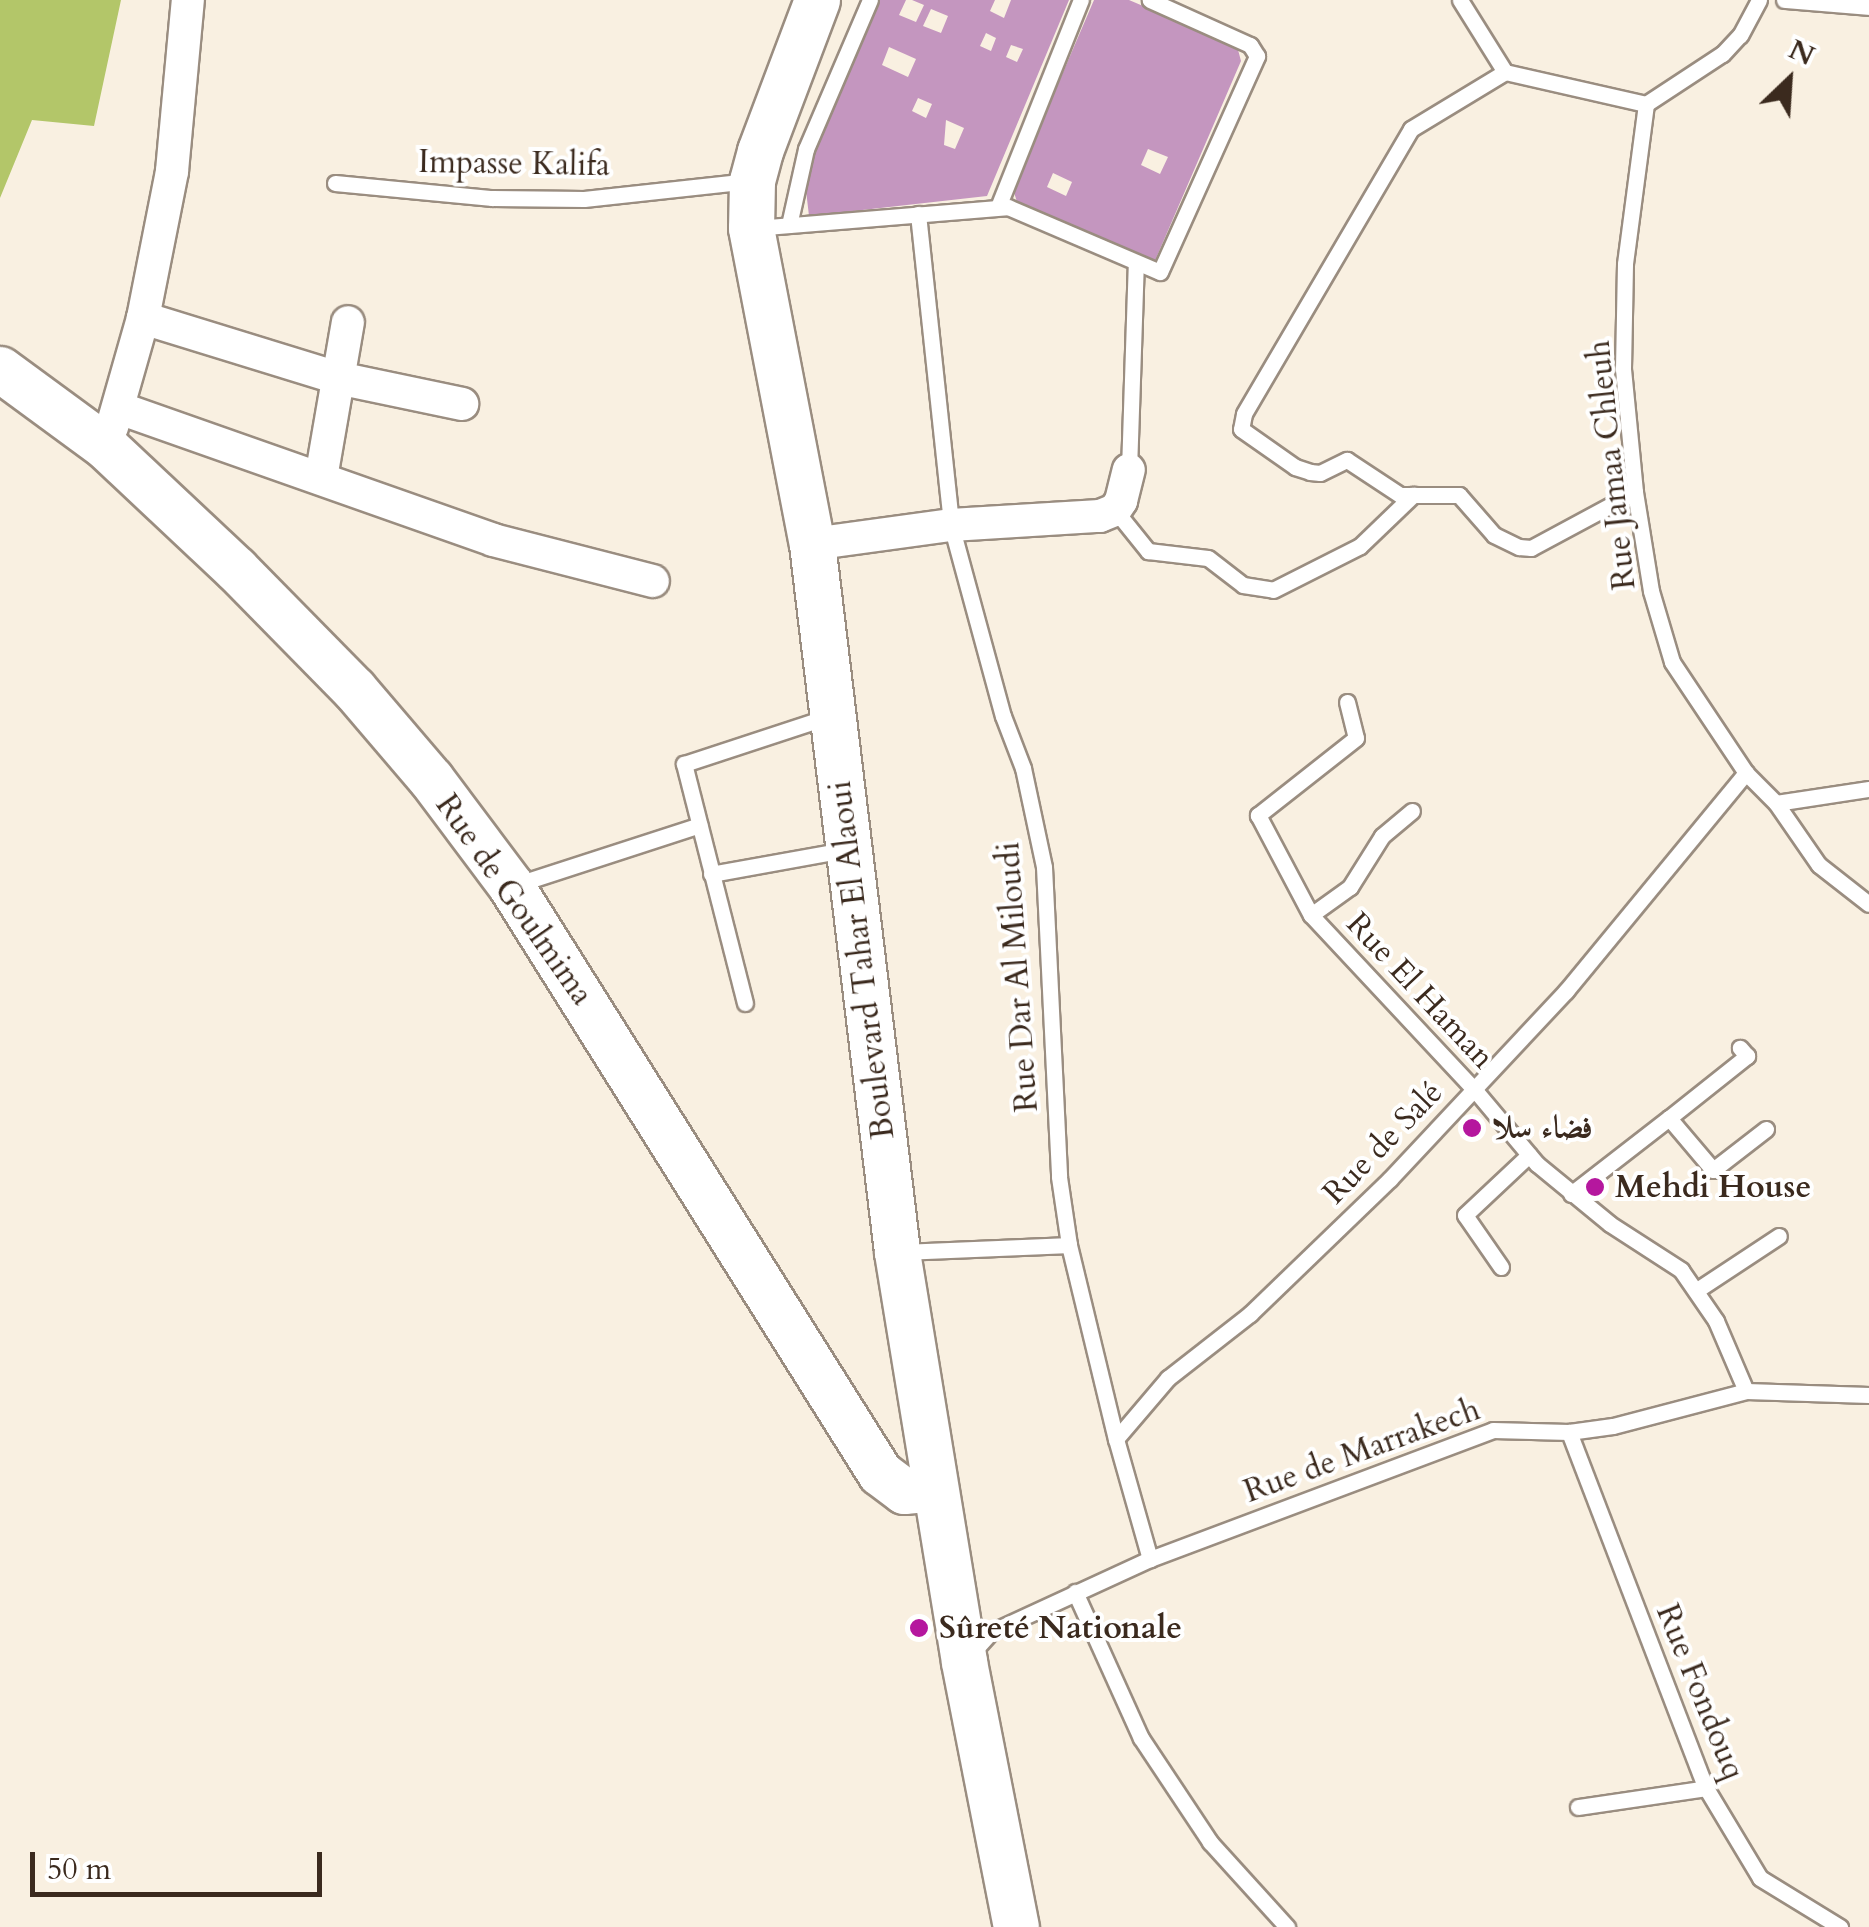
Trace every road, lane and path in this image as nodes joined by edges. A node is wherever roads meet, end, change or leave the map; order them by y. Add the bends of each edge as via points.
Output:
1 (188, 0) edge
2 (817, 0) edge
3 (870, 0) edge
4 (1081, 0) edge
5 (1150, 0) edge
6 (1460, 0) edge
7 (1759, 0) edge
8 (1784, 0) edge
9 (1187, 7) edge
10 (1869, 8) edge
11 (1505, 72) junction
12 (1646, 104) junction
13 (752, 181) junction
14 (334, 183) dead end
15 (998, 207) junction
16 (918, 214) junction
17 (770, 227) junction
18 (1136, 264) junction
19 (143, 318) junction
20 (348, 322) dead end
21 (0, 369) edge
22 (338, 378) junction
23 (462, 404) dead end
24 (112, 428) junction
25 (1129, 470) joint
26 (321, 478) junction
27 (1635, 492) junction
28 (1413, 495) junction
29 (1115, 510) junction
30 (951, 525) junction
31 (812, 544) junction
32 (653, 580) dead end
33 (1348, 702) dead end
34 (832, 715) junction
35 (1746, 773) junction
36 (1869, 788) edge
37 (1776, 803) junction
38 (1412, 811) dead end
39 (700, 825) junction
40 (848, 849) junction
41 (712, 874) junction
42 (511, 886) junction
43 (1869, 904) edge
44 (1311, 915) junction
45 (745, 1004) dead end
46 (1740, 1048) dead end
47 (1474, 1088) junction
48 (1669, 1118) junction
49 (1766, 1129) dead end
50 (1529, 1155) junction
51 (1571, 1194) junction
52 (1779, 1236) dead end
53 (1069, 1245) junction
54 (897, 1252) junction
55 (1500, 1267) dead end
56 (1697, 1290) junction
57 (1746, 1391) junction
58 (1869, 1395) edge
59 (1570, 1432) junction
60 (1116, 1439) junction
61 (934, 1483) junction
62 (1150, 1559) junction
63 (1076, 1592) junction
64 (964, 1662) junction
65 (1706, 1788) junction
66 (1578, 1807) dead end
67 (1016, 1927) edge
68 (1287, 1927) edge
69 (1840, 1927) edge

1 - 19 street via 172,171
2 - 13 street, Boulevard Tahar El Alaoui
3 - 17 lane
4 - 15 lane
5 - 9 lane
6 - 11 lane
7 - 12 lane via 1722,54
8 - 10 lane
9 - 18 lane via 1250,44 1257,56 1168,262 1160,272
11 - 12 lane
11 - 28 lane via 1412,129 1240,422 1245,435 1295,467 1320,473 1347,460 1393,492
12 - 27 lane, Rue Jamaa Chleuh via 1624,264 1623,370
13 - 14 lane, Impasse Kalifa via 584,198 492,198
13 - 17 street, Boulevard Tahar El Alaoui
15 - 16 lane
15 - 18 lane
16 - 17 lane
16 - 30 lane, Rue Dar Al Miloudi
17 - 31 street, Boulevard Tahar El Alaoui
18 - 25 lane
19 - 22 street
19 - 24 street
20 - 22 street
21 - 24 street, Rue de Goulmima
22 - 23 street
22 - 26 street
24 - 26 street
24 - 42 street, Rue de Goulmima via 354,689
25 - 29 street
26 - 32 street via 493,540
27 - 28 lane via 1531,548 1494,535 1459,495
27 - 35 lane, Rue Jamaa Chleuh via 1651,590 1672,662
28 - 29 lane via 1360,546 1273,590 1242,586 1208,558 1148,550
29 - 30 street via 1039,522
30 - 31 street
30 - 53 lane, Rue Dar Al Miloudi via 1023,768 1044,867 1059,1177
31 - 34 street, Boulevard Tahar El Alaoui
33 - 44 lane, Rue El Haman via 1356,738 1258,815
34 - 39 lane via 684,764
34 - 40 street, Boulevard Tahar El Alaoui
35 - 37 lane, Rue Jamaa Chleuh
35 - 47 lane, Rue de Salé via 1566,991
36 - 37 lane
37 - 43 lane, Rue Jamaa Chleuh via 1820,865
38 - 44 lane via 1382,836 1350,887
39 - 41 lane
39 - 42 lane
40 - 41 lane
40 - 54 street, Boulevard Tahar El Alaoui
41 - 45 lane
42 - 61 street, Rue de Goulmima via 880,1473 904,1492
44 - 47 lane, Rue El Haman
46 - 48 lane via 1747,1056
47 - 50 lane, Rue El Haman
47 - 60 lane, Rue de Salé via 1276,1289 1168,1378
48 - 49 lane via 1713,1170
48 - 51 lane
50 - 51 lane, Rue El Haman
50 - 55 lane via 1465,1215
51 - 56 lane, Rue El Haman via 1681,1270
52 - 56 lane
53 - 54 lane
53 - 60 lane, Rue Dar Al Miloudi
54 - 61 street, Boulevard Tahar El Alaoui
56 - 57 lane, Rue El Haman
57 - 58 lane, Rue de Marrakech
57 - 59 lane, Rue de Marrakech
59 - 62 lane, Rue de Marrakech via 1492,1430
59 - 65 lane, Rue Fondouq
60 - 62 lane, Rue Dar Al Miloudi
61 - 64 street, Boulevard Tahar El Alaoui
62 - 63 lane, Rue de Marrakech
63 - 64 lane, Rue de Marrakech via 990,1632
63 - 68 lane via 1141,1738 1210,1842
64 - 67 street, Boulevard Tahar El Alaoui
65 - 66 lane
65 - 69 lane, Rue Fondouq via 1760,1878

